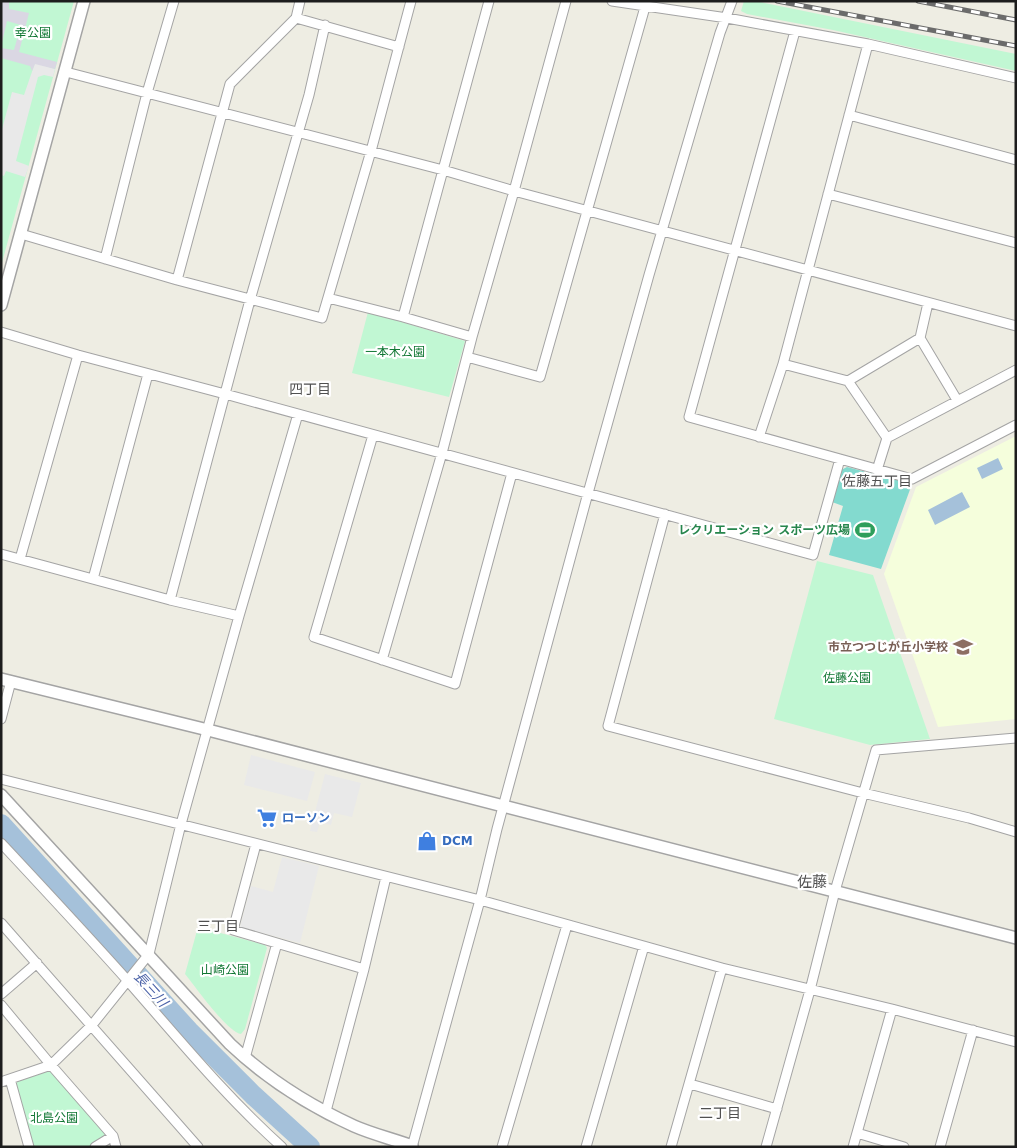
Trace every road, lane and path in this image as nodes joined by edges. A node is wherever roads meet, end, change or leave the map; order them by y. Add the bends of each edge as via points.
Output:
1 (84, 1) edge
2 (174, 1) edge
3 (300, 1) edge
4 (411, 1) edge
5 (489, 1) edge
6 (566, 1) edge
7 (612, 1) edge
8 (732, 1) edge
9 (645, 7) junction
10 (296, 18) junction
11 (727, 18) junction
12 (325, 25) junction
13 (795, 31) junction
14 (868, 44) junction
15 (399, 47) junction
16 (66, 72) junction
17 (1016, 78) edge
18 (148, 93) junction
19 (223, 113) junction
20 (849, 115) junction
21 (297, 133) junction
22 (371, 151) junction
23 (1016, 160) edge
24 (443, 170) junction
25 (514, 191) junction
26 (828, 194) junction
27 (587, 210) junction
28 (664, 230) junction
29 (21, 234) junction
30 (1016, 243) edge
31 (736, 251) junction
32 (105, 259) junction
33 (806, 270) junction
34 (177, 280) junction
35 (328, 298) junction
36 (250, 300) junction
37 (928, 303) junction
38 (1, 305) edge
39 (403, 317) junction
40 (1016, 326) edge
41 (1, 332) edge
42 (472, 337) junction
43 (920, 338) junction
44 (78, 355) junction
45 (467, 357) junction
46 (783, 364) junction
47 (1016, 370) edge
48 (148, 374) junction
49 (848, 382) junction
50 (226, 394) junction
51 (957, 400) junction
52 (298, 414) junction
53 (1016, 425) edge
54 (373, 435) junction
55 (759, 437) junction
56 (887, 438) junction
57 (442, 454) junction
58 (840, 459) junction
59 (877, 470) junction
60 (512, 474) junction
61 (588, 493) junction
62 (665, 514) junction
63 (1, 554) edge
64 (20, 559) junction
65 (93, 579) junction
66 (170, 600) junction
67 (239, 616) junction
68 (382, 660) junction
69 (6, 680) edge
70 (1, 719) edge
71 (208, 730) junction
72 (1016, 738) edge
73 (1, 779) edge
74 (863, 793) junction
75 (1, 795) edge
76 (503, 806) junction
77 (181, 824) junction
78 (1016, 832) edge
79 (1, 843) edge
80 (256, 844) junction
81 (386, 877) junction
82 (835, 891) junction
83 (480, 900) junction
84 (1, 923) edge
85 (567, 925) junction
86 (1016, 938) edge
87 (277, 943) junction
88 (644, 946) junction
89 (149, 954) junction
90 (37, 963) junction
91 (722, 968) junction
92 (364, 969) junction
93 (127, 980) junction
94 (810, 990) junction
95 (1, 994) edge
96 (1, 1005) edge
97 (892, 1009) junction
98 (92, 1025) junction
99 (973, 1030) junction
100 (1016, 1042) edge
101 (245, 1058) junction
102 (50, 1065) junction
103 (6, 1081) edge
104 (690, 1084) junction
105 (777, 1109) junction
106 (326, 1111) junction
107 (857, 1133) junction
108 (113, 1136) junction
109 (415, 1146) edge
110 (30, 1147) edge
111 (96, 1147) edge
112 (116, 1147) edge
113 (198, 1147) edge
114 (282, 1147) edge
115 (502, 1147) edge
116 (586, 1147) edge
117 (671, 1147) edge
118 (766, 1147) edge
119 (853, 1147) edge
120 (904, 1147) edge
121 (940, 1147) edge

1 - 16 street
2 - 18 street
3 - 10 street
4 - 15 street
5 - 24 street
6 - 25 street
7 - 9 street
8 - 11 street
9 - 11 street
9 - 27 street
10 - 12 street
10 - 19 street via 230,84
11 - 13 street
11 - 28 street
12 - 15 street
12 - 21 street
13 - 14 street
13 - 31 street
14 - 17 street
14 - 20 street
15 - 22 street
16 - 18 street
16 - 29 street
18 - 19 street
18 - 32 street
19 - 21 street
19 - 34 street
20 - 23 street
20 - 26 street
21 - 22 street
21 - 36 street
22 - 24 street
22 - 35 street
24 - 25 street
24 - 39 street
25 - 27 street
25 - 42 street
26 - 30 street
26 - 33 street
27 - 28 street
27 - 45 street via 540,376
28 - 31 street
28 - 61 street
29 - 32 street
29 - 38 street
31 - 33 street
31 - 55 street via 689,418
32 - 34 street
33 - 37 street
33 - 46 street
34 - 36 street
35 - 36 street via 322,318
35 - 39 street
36 - 50 street
37 - 40 street
37 - 43 street
39 - 42 street
41 - 44 street
42 - 45 street
43 - 49 street
43 - 51 street
44 - 48 street
44 - 64 street
45 - 57 street
46 - 49 street
46 - 55 street
47 - 51 street
48 - 50 street
48 - 65 street
49 - 56 street
50 - 52 street
50 - 66 street
51 - 56 street
52 - 54 street
52 - 67 street
53 - 59 street via 912,479
54 - 57 street
54 - 68 street via 314,637
55 - 58 street
56 - 59 street
57 - 60 street
57 - 68 street
58 - 59 street
58 - 62 street via 813,555
60 - 61 street
60 - 68 street via 455,684
61 - 62 street
61 - 76 street
62 - 74 street via 608,726
63 - 64 street
64 - 65 street
65 - 66 street
66 - 67 street
67 - 71 street
69 - 70 street
69 - 71 street
71 - 76 street
71 - 77 street
72 - 74 street via 876,750
73 - 77 street
74 - 78 street
74 - 82 street
75 - 89 street
76 - 82 street
76 - 83 street
77 - 80 street
77 - 89 street
79 - 93 street
80 - 81 street
80 - 87 street via 233,930
81 - 83 street
81 - 92 street
82 - 86 street
82 - 94 street
83 - 85 street
83 - 109 street
84 - 90 street
85 - 88 street
85 - 115 street
87 - 92 street
87 - 101 street
88 - 91 street
88 - 116 street
89 - 93 street
89 - 101 street
90 - 95 street
90 - 98 street
91 - 94 street
91 - 104 street
92 - 106 street
93 - 98 street
93 - 114 street via 257,1125
94 - 97 street
94 - 105 street
96 - 102 street
97 - 99 street
97 - 107 street
98 - 102 street
98 - 113 street
99 - 100 street
99 - 121 street
101 - 106 street via 288,1090
102 - 103 street
102 - 108 street
103 - 110 street
104 - 105 street
104 - 117 street
105 - 118 street
106 - 109 street via 355,1126
107 - 119 street
107 - 120 street
108 - 111 street
108 - 112 street

